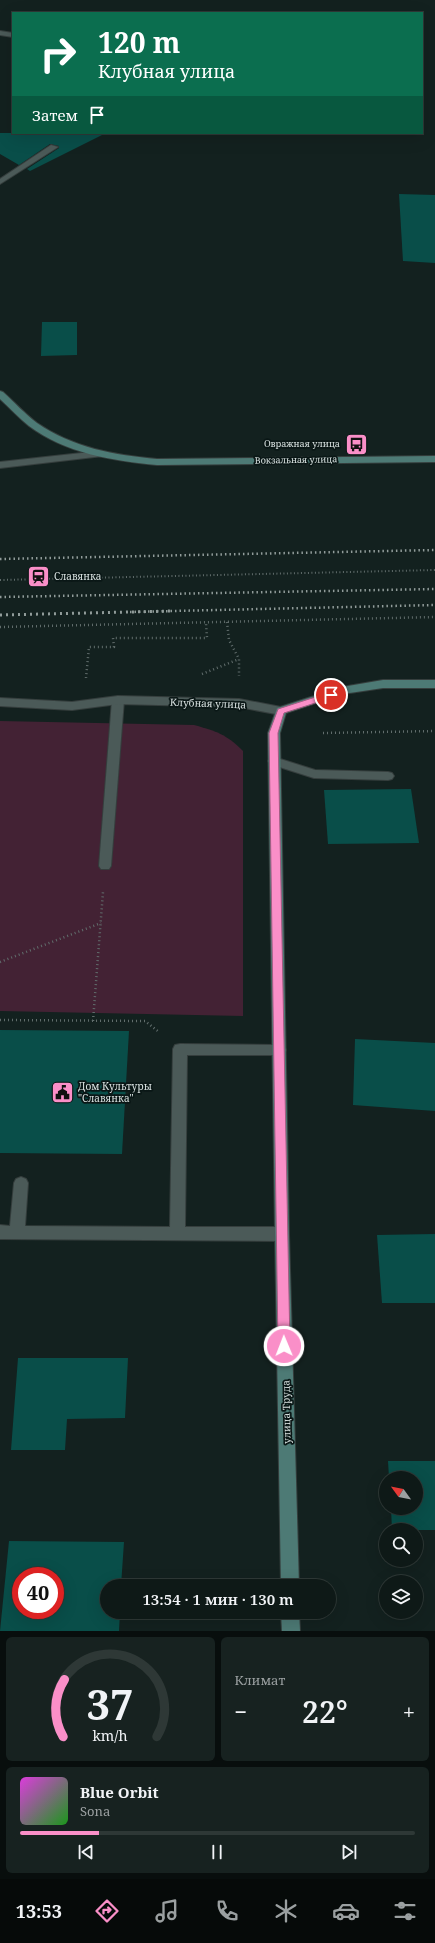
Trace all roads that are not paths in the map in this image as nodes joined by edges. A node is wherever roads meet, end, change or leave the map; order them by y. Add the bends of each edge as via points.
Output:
1 (0, 33) edge
2 (12, 35) edge
3 (54, 146) dead end
4 (0, 182) edge
5 (0, 394) edge
6 (100, 454) junction
7 (435, 459) edge
8 (0, 465) edge
9 (435, 684) edge
10 (118, 700) junction
11 (0, 702) edge
12 (281, 711) junction
13 (274, 761) junction
14 (388, 776) dead end
15 (105, 866) road end
16 (279, 1050) junction
17 (21, 1183) dead end
18 (0, 1232) edge
19 (17, 1232) junction
20 (177, 1234) junction
21 (282, 1234) junction
22 (290, 1579) edge
23 (290, 1619) edge
24 (291, 1631) edge

1 - 2 street
3 - 4 street
5 - 6 street, Вокзальная улица via 34,425 63,442
6 - 7 street, Вокзальная улица via 127,460 157,462
6 - 8 street
9 - 12 street, Клубная улица via 383,684 342,691
10 - 11 street, Клубная улица via 72,706
10 - 12 street, Клубная улица via 239,703
10 - 15 street
12 - 13 street, улица Труда via 274,733
13 - 14 street via 314,774
13 - 16 street, улица Труда
16 - 20 street via 180,1049
16 - 21 street, улица Труда
17 - 19 street
18 - 19 street
19 - 20 street
20 - 21 street
21 - 22 street, улица Труда
23 - 24 street

